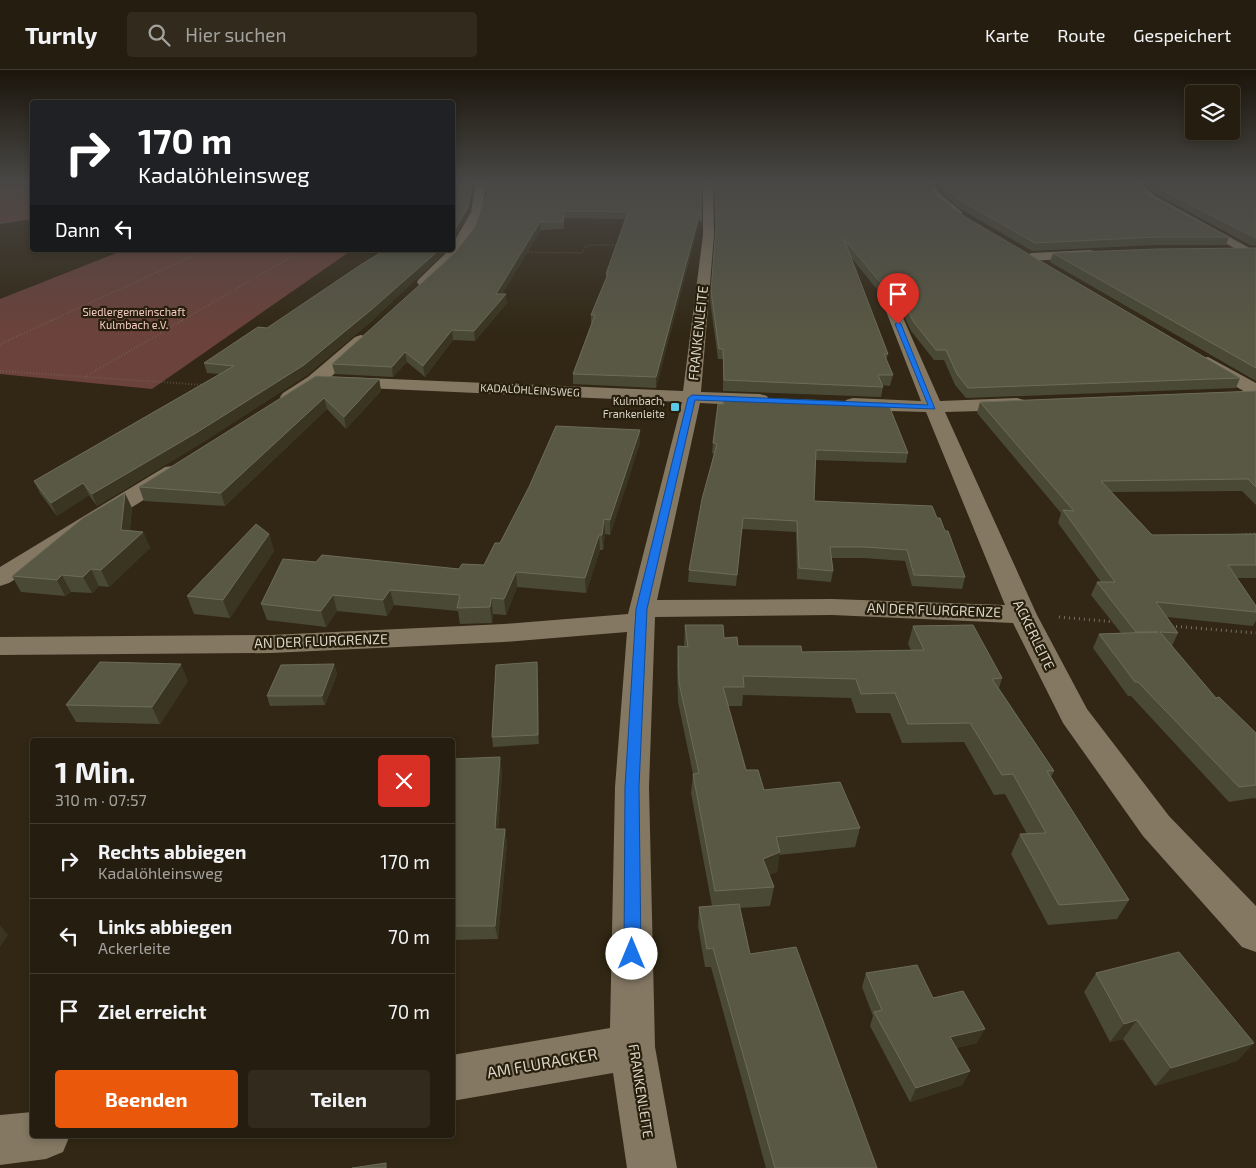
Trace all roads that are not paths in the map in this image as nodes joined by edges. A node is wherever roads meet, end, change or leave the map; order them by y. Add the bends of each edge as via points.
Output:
1 (469, 232) edge
2 (708, 232) edge
3 (1216, 232) edge
4 (1016, 248) edge
5 (455, 251) edge
6 (1220, 251) edge
7 (1252, 251) edge
8 (454, 252) edge
9 (1106, 254) edge
10 (1031, 257) junction
11 (1052, 269) edge
12 (892, 290) edge
13 (414, 291) edge
14 (372, 331) edge
15 (1195, 354) edge
16 (314, 381) junction
17 (1256, 391) edge
18 (1256, 395) edge
19 (1227, 396) edge
20 (692, 398) junction
21 (778, 401) edge
22 (836, 403) edge
23 (1030, 403) edge
24 (273, 407) edge
25 (932, 407) junction
26 (192, 460) edge
27 (0, 578) edge
28 (1023, 614) junction
29 (641, 615) junction
30 (0, 646) edge
31 (1256, 934) edge
32 (632, 1047) junction
33 (455, 1077) edge
34 (30, 1137) edge
35 (0, 1140) edge
36 (652, 1168) edge

1 - 5 street
2 - 20 street, FRANKENLEITE via 692,368
3 - 7 street
4 - 10 street
6 - 7 street
8 - 13 street
9 - 10 street
10 - 11 street
12 - 25 street, ACKERLEITE via 893,311
14 - 16 street
15 - 17 street
16 - 20 street, KADALÖHLEINSWEG
16 - 24 street
18 - 19 street
20 - 21 street, KADALÖHLEINSWEG
20 - 29 street, FRANKENLEITE
22 - 25 street
23 - 25 street
25 - 28 street, ACKERLEITE
26 - 27 street
28 - 29 street, AN DER FLURGRENZE via 938,608 765,606
28 - 31 street, ACKERLEITE via 1074,715 1156,826
29 - 30 street, AN DER FLURGRENZE via 504,633 271,644
29 - 32 street, FRANKENLEITE via 632,787
32 - 33 street, AM FLURACKER
32 - 36 street, FRANKENLEITE
34 - 35 street

